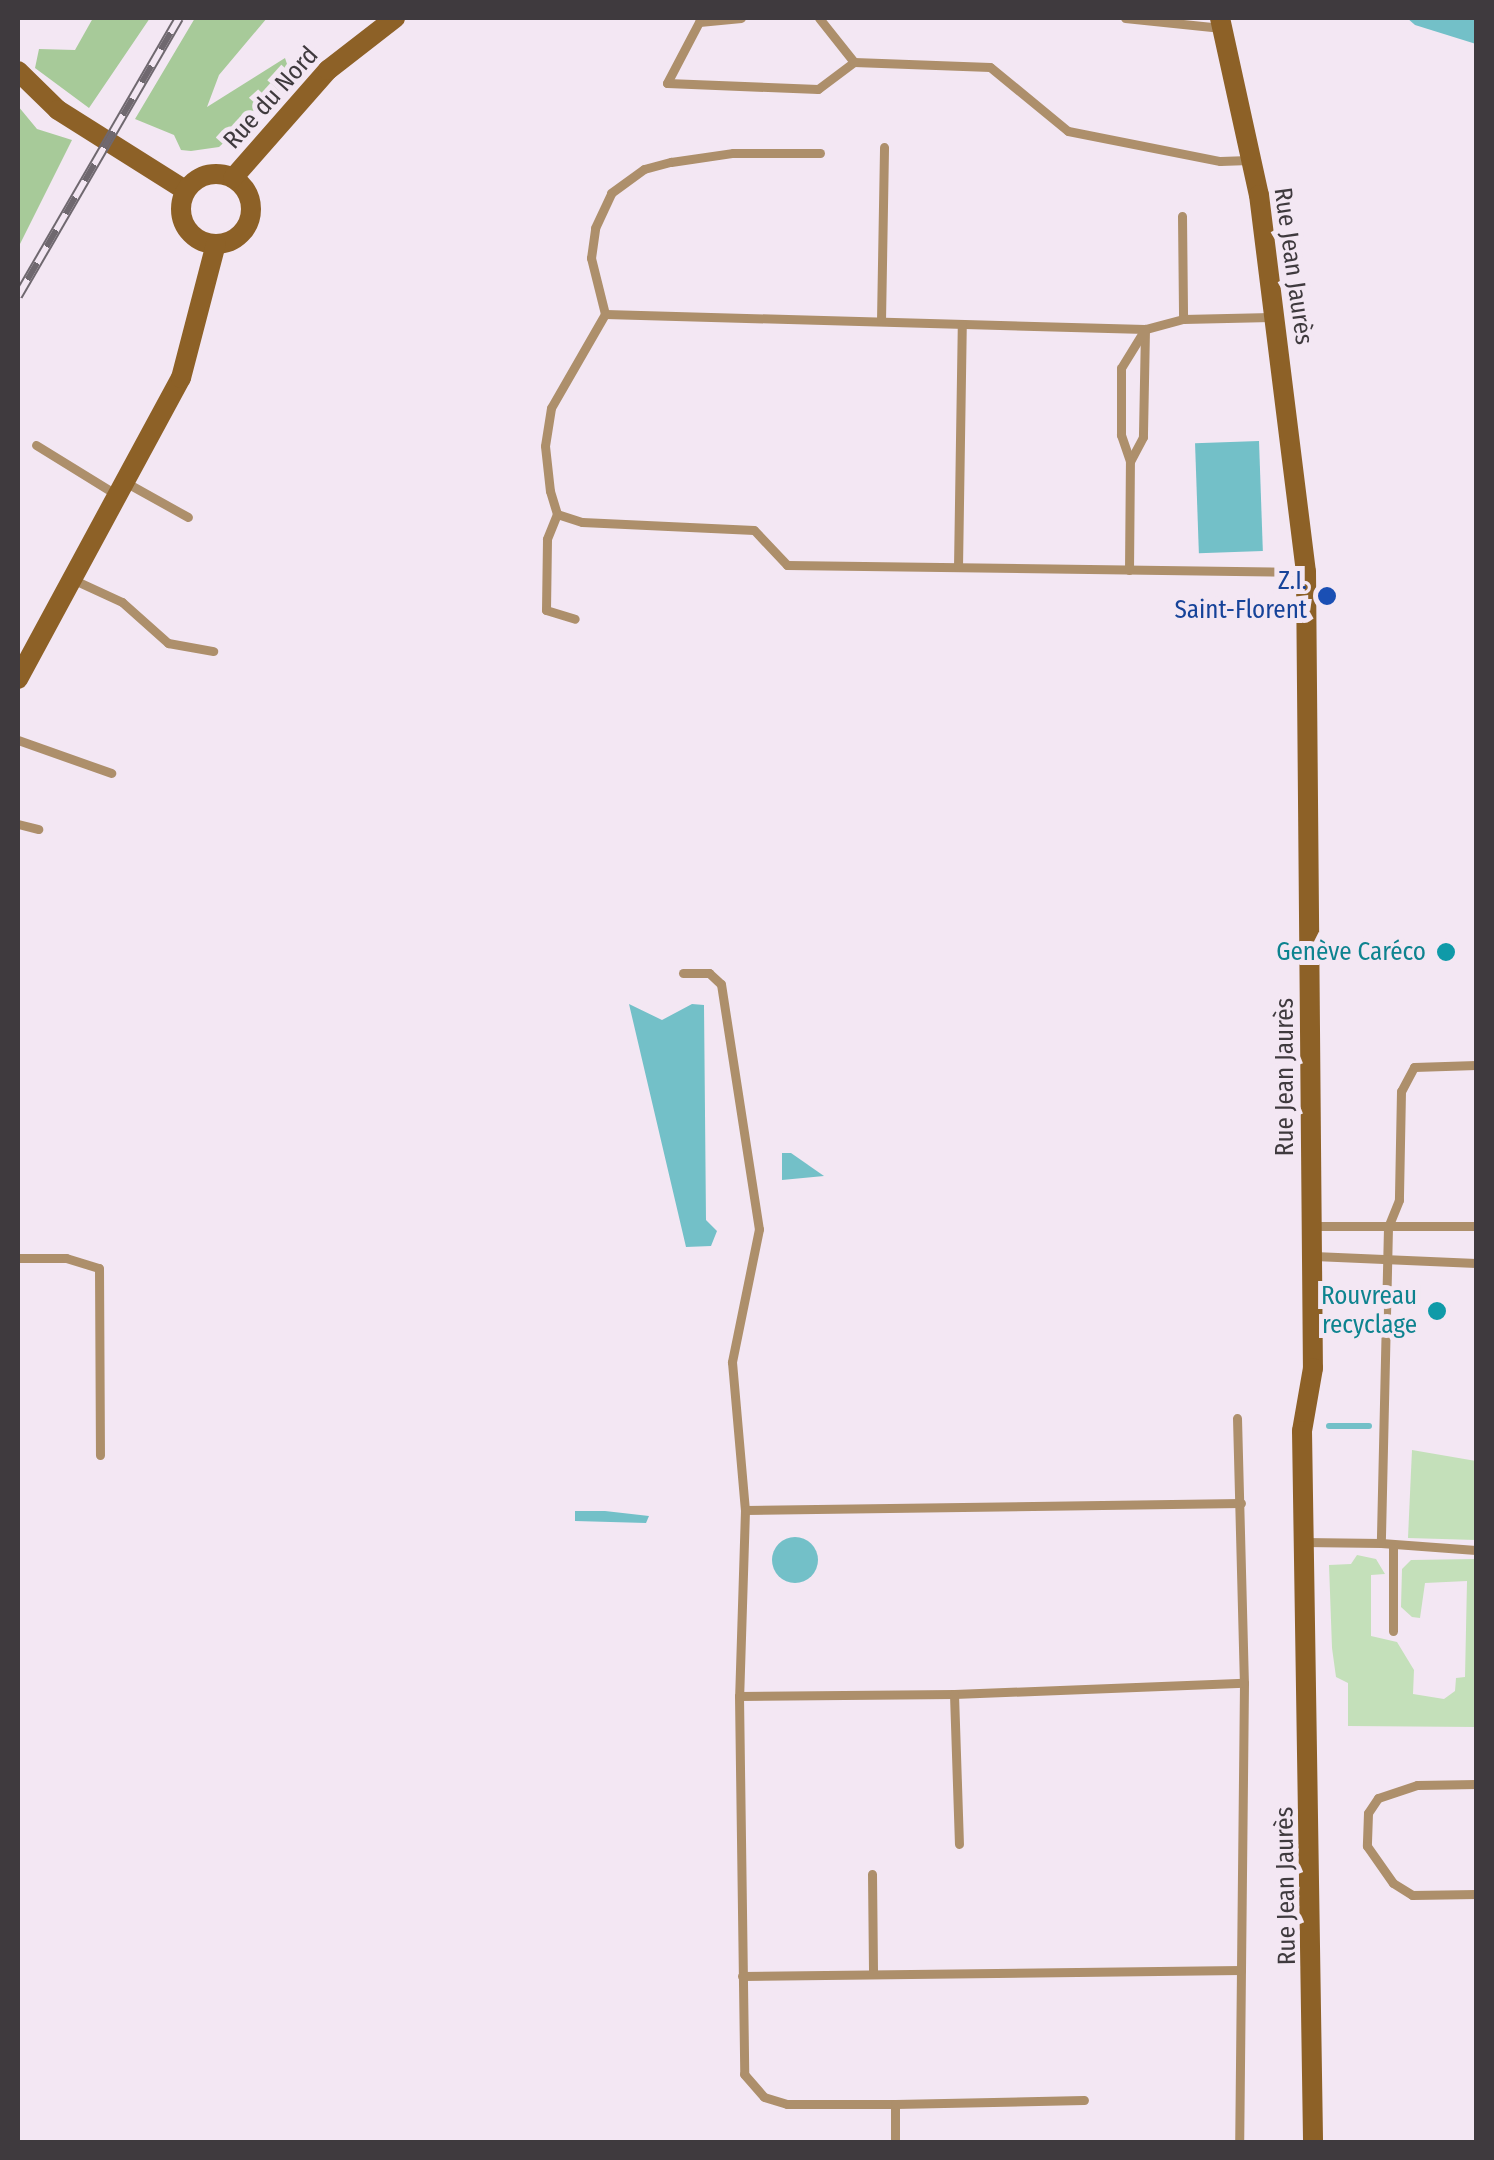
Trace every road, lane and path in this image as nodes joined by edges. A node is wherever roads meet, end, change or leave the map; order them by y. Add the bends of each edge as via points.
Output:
1 (395, 18) edge
2 (741, 18) edge
3 (819, 18) edge
4 (1124, 18) edge
5 (1221, 23) edge
6 (854, 62) junction
7 (18, 71) edge
8 (884, 148) dead end
9 (820, 153) dead end
10 (1252, 160) junction
11 (234, 178) junction
12 (186, 190) junction
13 (1182, 216) dead end
14 (216, 244) junction
15 (604, 314) junction
16 (1276, 316) junction
17 (1184, 320) junction
18 (881, 321) junction
19 (962, 324) junction
20 (1145, 330) junction
21 (36, 445) dead end
22 (1130, 461) junction
23 (121, 488) junction
24 (558, 514) junction
25 (188, 517) dead end
26 (958, 567) junction
27 (1129, 570) junction
28 (1306, 572) junction
29 (69, 577) junction
30 (575, 620) dead end
31 (213, 651) dead end
32 (18, 680) edge
33 (18, 740) edge
34 (110, 773) dead end
35 (18, 824) edge
36 (38, 828) dead end
37 (683, 973) dead end
38 (1476, 1065) edge
39 (1310, 1226) junction
40 (1476, 1226) edge
41 (1388, 1227) junction
42 (1311, 1256) junction
43 (18, 1258) edge
44 (1387, 1258) junction
45 (1476, 1263) edge
46 (1237, 1418) dead end
47 (100, 1456) dead end
48 (1242, 1503) junction
49 (746, 1510) junction
50 (1304, 1542) junction
51 (1381, 1543) junction
52 (1393, 1548) junction
53 (1476, 1550) edge
54 (1393, 1631) dead end
55 (1244, 1683) junction
56 (954, 1694) junction
57 (739, 1696) junction
58 (1476, 1784) edge
59 (960, 1844) dead end
60 (872, 1874) dead end
61 (1476, 1894) edge
62 (873, 1970) junction
63 (1241, 1970) junction
64 (742, 1976) junction
65 (1084, 2100) dead end
66 (895, 2104) junction
67 (895, 2142) edge
68 (1239, 2142) edge
69 (1313, 2142) edge

1 - 11 street, Rue du Nord via 328,70
2 - 6 lane via 698,22 667,83 818,89
3 - 6 lane
4 - 5 lane
5 - 10 street, Rue Jean Jaurès
6 - 10 lane via 990,67 1068,131 1220,162
7 - 12 street via 80,125
8 - 18 lane
9 - 15 lane via 733,152 670,162 644,169 611,193 595,228 592,258
10 - 16 street, Rue Jean Jaurès
11 - 12 street via 207,174
11 - 14 street via 250,198 248,224
12 - 14 street via 180,204 189,232
13 - 17 lane
14 - 23 street via 187,362
15 - 18 lane
15 - 24 lane via 550,408 545,446
16 - 17 lane
16 - 28 street, Rue Jean Jaurès
17 - 20 lane
18 - 19 lane
19 - 20 lane
19 - 26 lane
20 - 22 lane via 1143,437
20 - 22 lane via 1121,368 1120,435
21 - 23 lane
22 - 27 lane
23 - 25 lane
23 - 29 street
24 - 26 lane via 582,522 754,530 787,564
24 - 30 lane via 547,539 546,610
26 - 27 lane
27 - 28 lane
28 - 39 street, Rue Jean Jaurès
29 - 31 lane via 122,602 168,643
29 - 32 street
33 - 34 lane
35 - 36 lane
37 - 49 lane via 708,973 722,984 759,1228 732,1336
38 - 41 lane via 1428,1063 1404,1078 1400,1200
39 - 41 lane
39 - 42 street, Rue Jean Jaurès
40 - 41 lane
41 - 44 lane
42 - 44 lane
42 - 50 street, Rue Jean Jaurès
43 - 47 lane via 66,1258 99,1268
44 - 45 lane
44 - 51 lane
46 - 48 lane
48 - 49 lane
48 - 55 lane
49 - 57 lane
50 - 51 lane
50 - 69 street, Rue Jean Jaurès
51 - 52 lane
52 - 53 lane
52 - 54 lane
55 - 56 lane
55 - 63 lane
56 - 57 lane
56 - 59 lane
57 - 64 lane
58 - 61 lane via 1417,1785 1378,1798 1368,1813 1367,1846 1393,1883 1412,1894
60 - 62 lane
62 - 63 lane
62 - 64 lane
63 - 68 lane
64 - 66 lane via 744,2074 764,2097 786,2104
65 - 66 lane
66 - 67 lane

